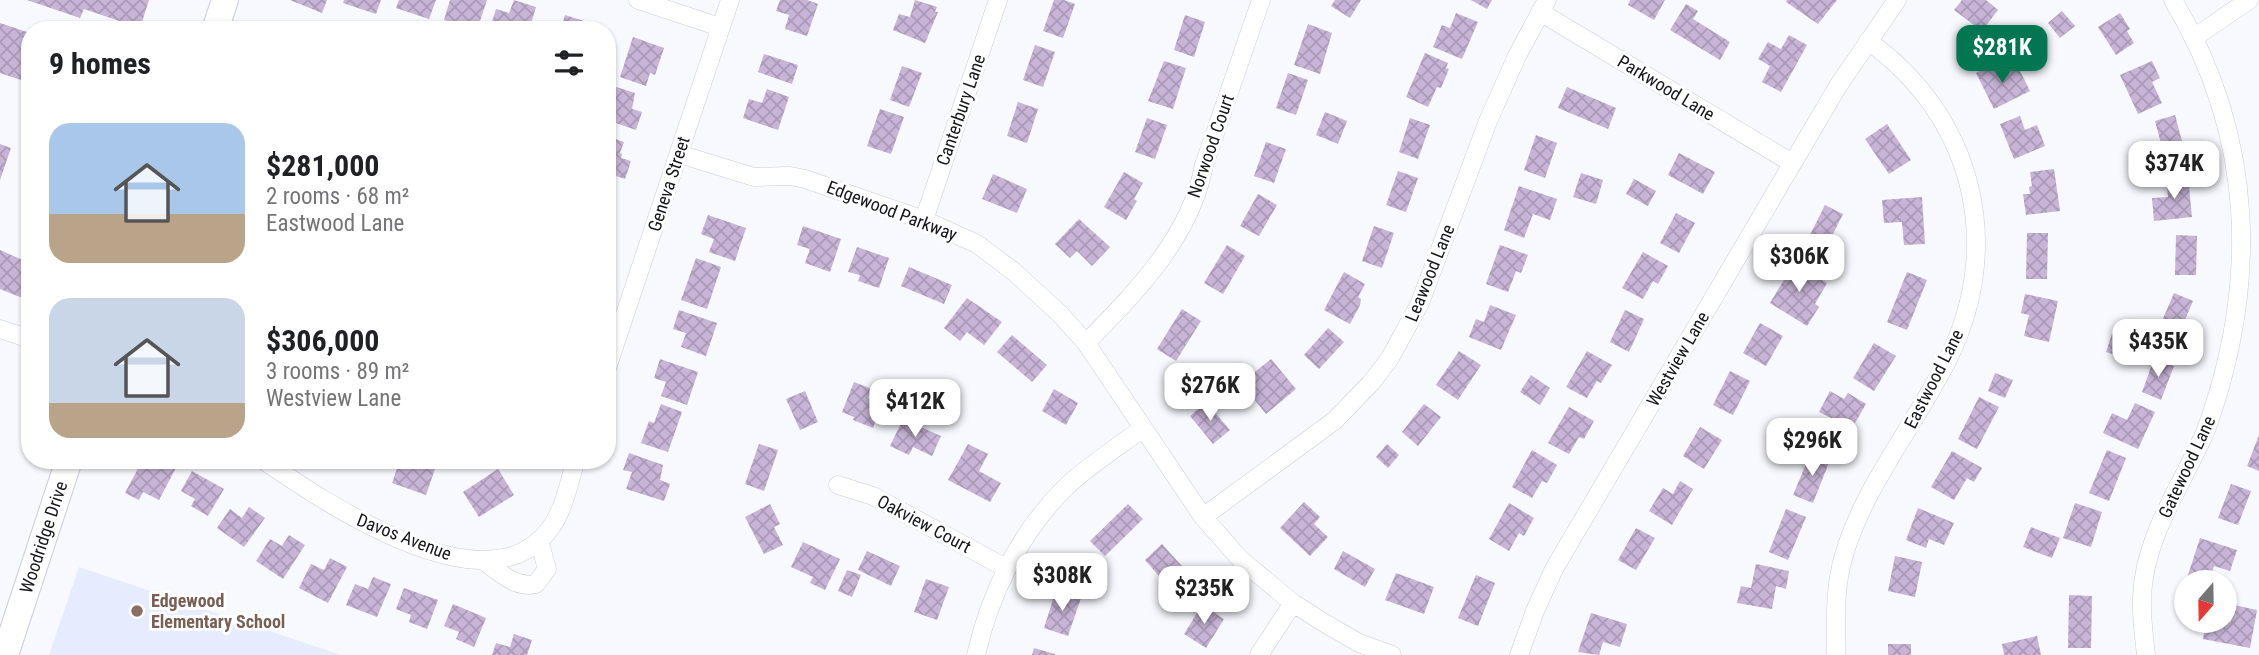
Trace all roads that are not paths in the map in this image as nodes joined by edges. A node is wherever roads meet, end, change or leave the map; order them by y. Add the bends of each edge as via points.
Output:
1 (225, 0) edge
2 (638, 0) edge
3 (730, 0) edge
4 (998, 0) edge
5 (1261, 0) edge
6 (1897, 0) edge
7 (2173, 0) edge
8 (2249, 0) edge
9 (1544, 6) edge
10 (218, 21) edge
11 (720, 27) junction
12 (2194, 37) junction
13 (1868, 41) junction
14 (679, 154) junction
15 (1792, 163) junction
16 (924, 220) junction
17 (0, 329) edge
18 (21, 336) edge
19 (616, 341) edge
20 (1086, 343) junction
21 (1143, 428) junction
22 (66, 469) edge
23 (276, 469) edge
24 (573, 469) edge
25 (838, 485) dead end
26 (1203, 517) junction
27 (539, 540) junction
28 (484, 561) junction
29 (1006, 568) junction
30 (1293, 603) junction
31 (5, 655) edge
32 (976, 655) edge
33 (1259, 655) edge
34 (1392, 655) edge
35 (1520, 655) edge
36 (1836, 655) edge
37 (2146, 655) edge

1 - 10 street
2 - 11 street
3 - 11 street, Geneva Street
4 - 16 street, Canterbury Lane
5 - 20 street, Norwood Court via 1185,219 1146,279
6 - 13 street, Westview Lane
7 - 12 street, Gatewood Lane
8 - 12 street
9 - 15 street, Parkwood Lane
9 - 26 street, Leawood Lane via 1488,121 1420,303 1390,358 1334,421
11 - 14 street, Geneva Street
12 - 37 street, Gatewood Lane via 2221,99 2234,146 2242,192 2245,272 2224,383 2150,551 2142,595
13 - 15 street, Westview Lane
13 - 36 street, Eastwood Lane via 1916,83 1944,121 1966,173 1975,222 1975,277 1949,358 1865,505 1844,555 1836,588
14 - 16 street, Edgewood Parkway via 754,177 805,179
14 - 19 street, Geneva Street
15 - 35 street, Westview Lane via 1554,569
16 - 20 street, Edgewood Parkway via 977,244 1013,271
17 - 18 street
20 - 21 street, Edgewood Parkway
21 - 26 street, Edgewood Parkway
21 - 29 street via 1056,498
22 - 31 street, Woodridge Drive
23 - 28 street, Davos Avenue via 361,522 456,558
24 - 27 street via 556,517
25 - 29 street, Oakview Court via 873,496
26 - 30 street, Edgewood Parkway via 1241,560
27 - 28 street, Davos Avenue via 518,554
27 - 28 street via 547,569 537,584 515,582
29 - 32 street
30 - 33 street
30 - 34 street, Edgewood Parkway via 1341,633

